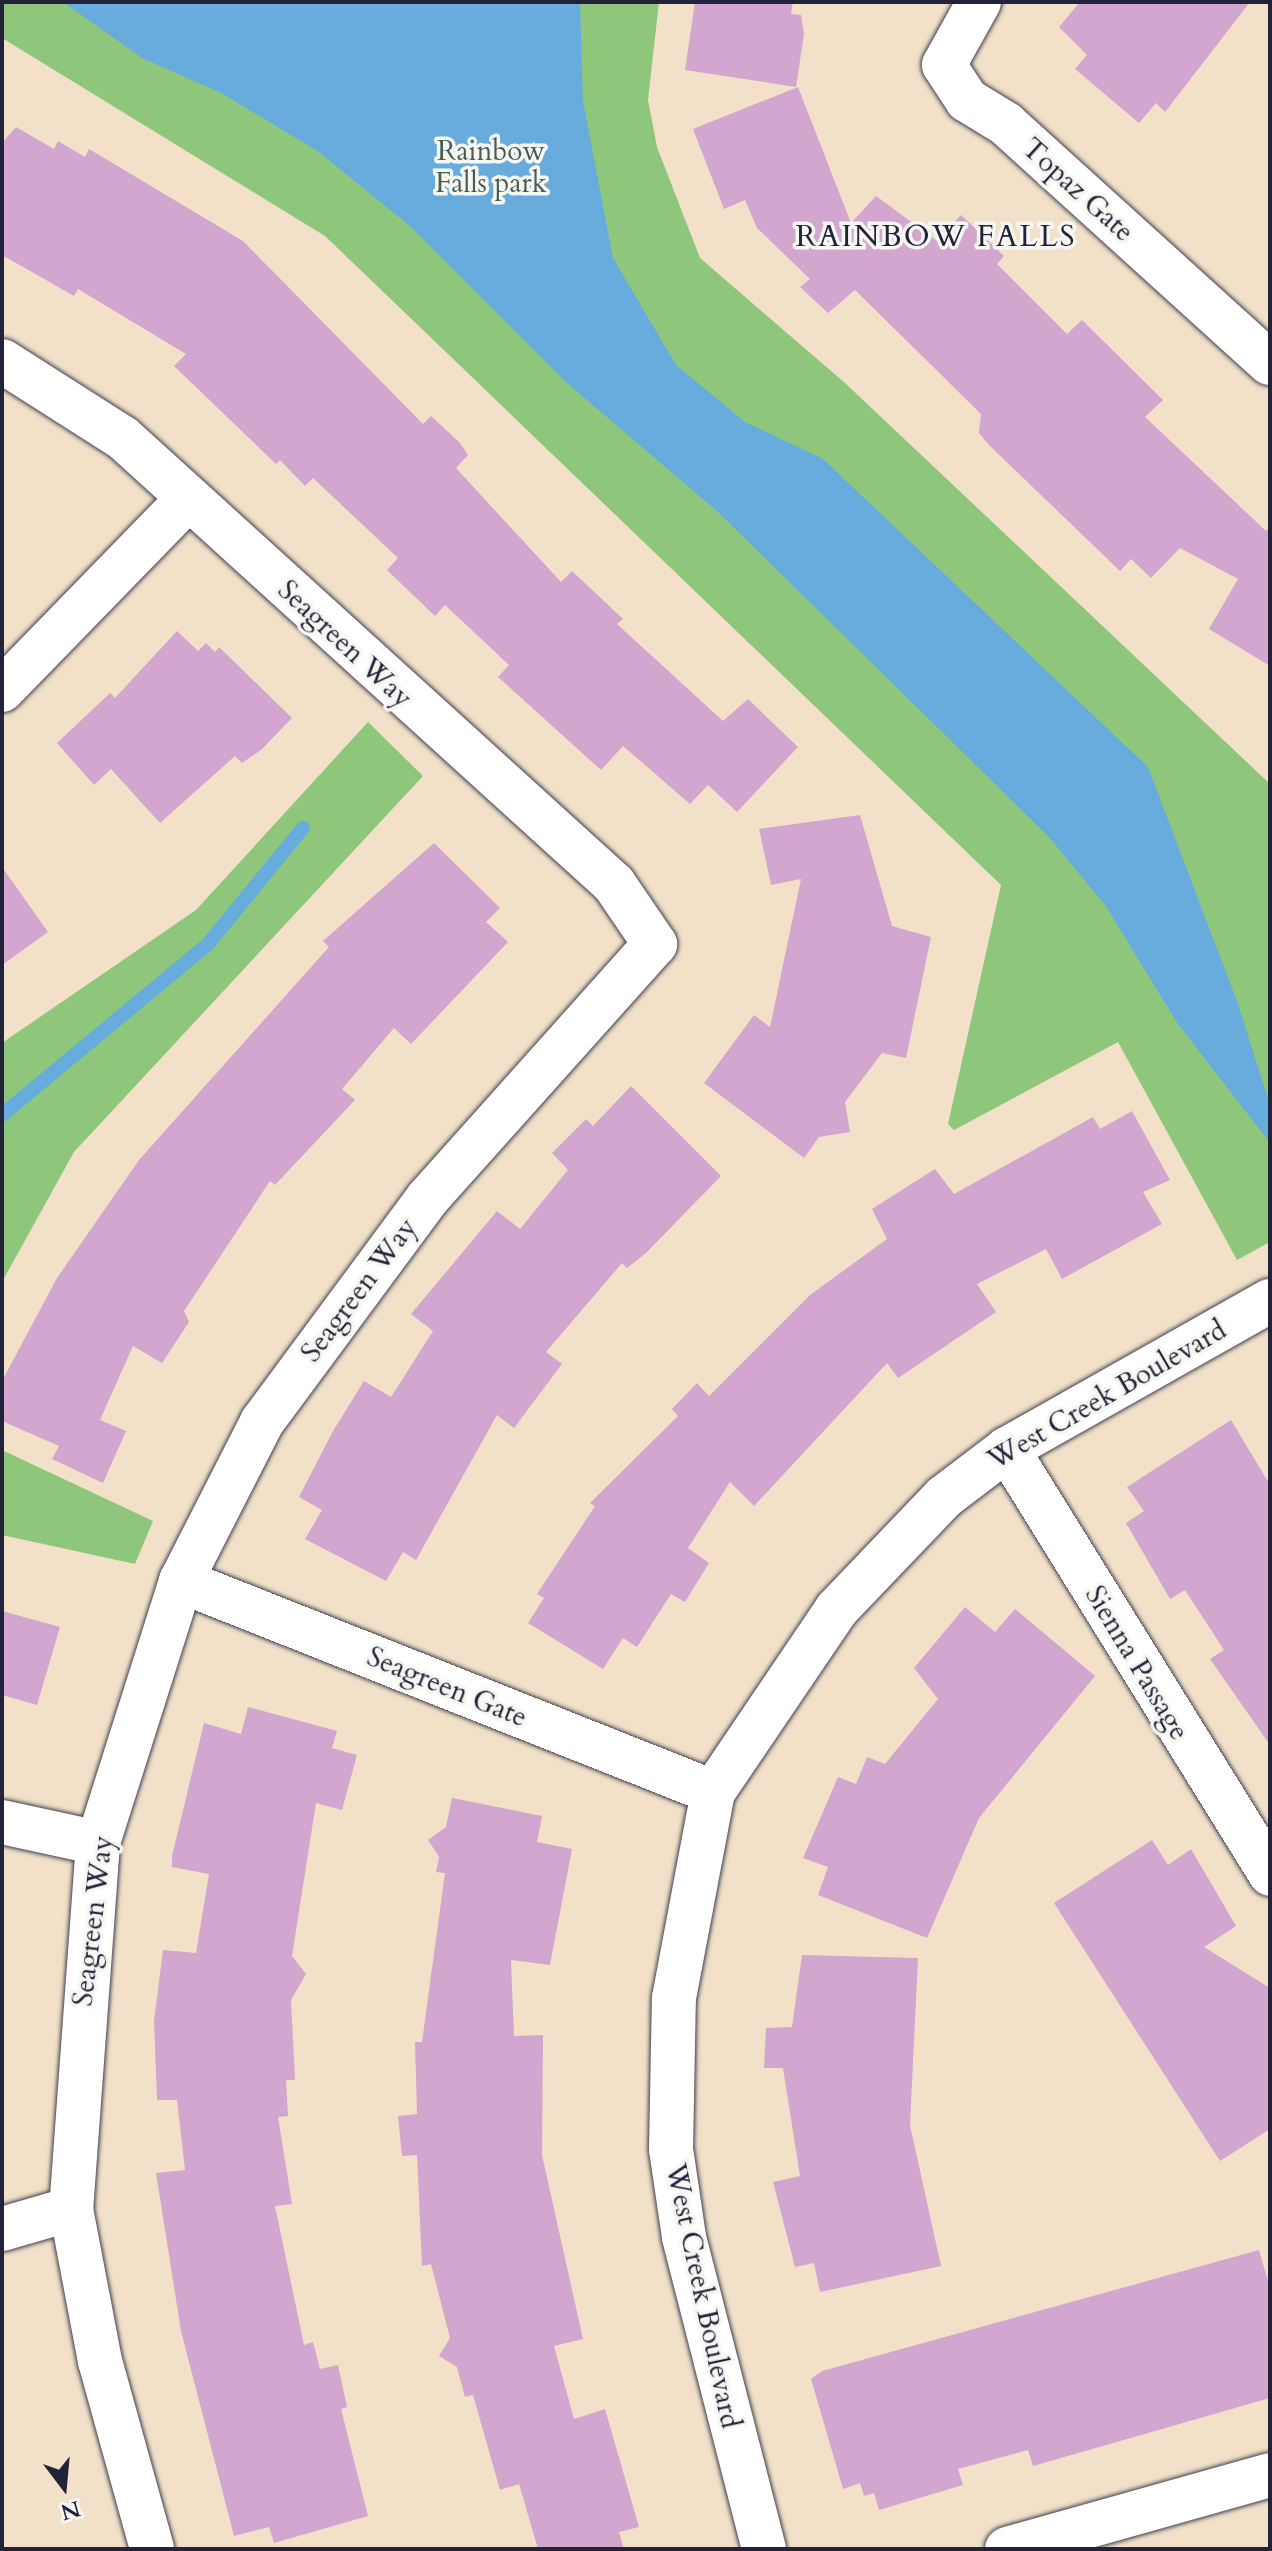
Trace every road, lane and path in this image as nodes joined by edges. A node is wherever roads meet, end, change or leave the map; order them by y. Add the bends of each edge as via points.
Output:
1 (979, 2) edge
2 (2, 361) edge
3 (1270, 363) edge
4 (188, 499) junction
5 (2, 690) edge
6 (1270, 1301) edge
7 (1007, 1449) junction
8 (181, 1581) junction
9 (713, 1792) junction
10 (2, 1822) edge
11 (98, 1843) junction
12 (1270, 1874) edge
13 (71, 2209) junction
14 (2, 2229) edge
15 (1270, 2475) edge
16 (152, 2549) edge
17 (764, 2549) edge
18 (1007, 2549) edge

1 - 3 street, Topaz Gate via 944,65 967,100 1006,124
2 - 4 street, Seagreen Way via 123,438
4 - 5 street
4 - 8 street, Seagreen Way via 614,884 655,944 427,1199 262,1422
6 - 7 street, West Creek Boulevard
7 - 9 street, West Creek Boulevard via 887,1549 784,1680
7 - 12 street, Sienna Passage
8 - 9 street, Seagreen Gate
8 - 11 street, Seagreen Way
9 - 17 street, West Creek Boulevard via 674,1998 671,2149 684,2237
10 - 11 street
11 - 13 street, Seagreen Way
13 - 14 street
13 - 16 street, Seagreen Way via 100,2361
15 - 18 street

